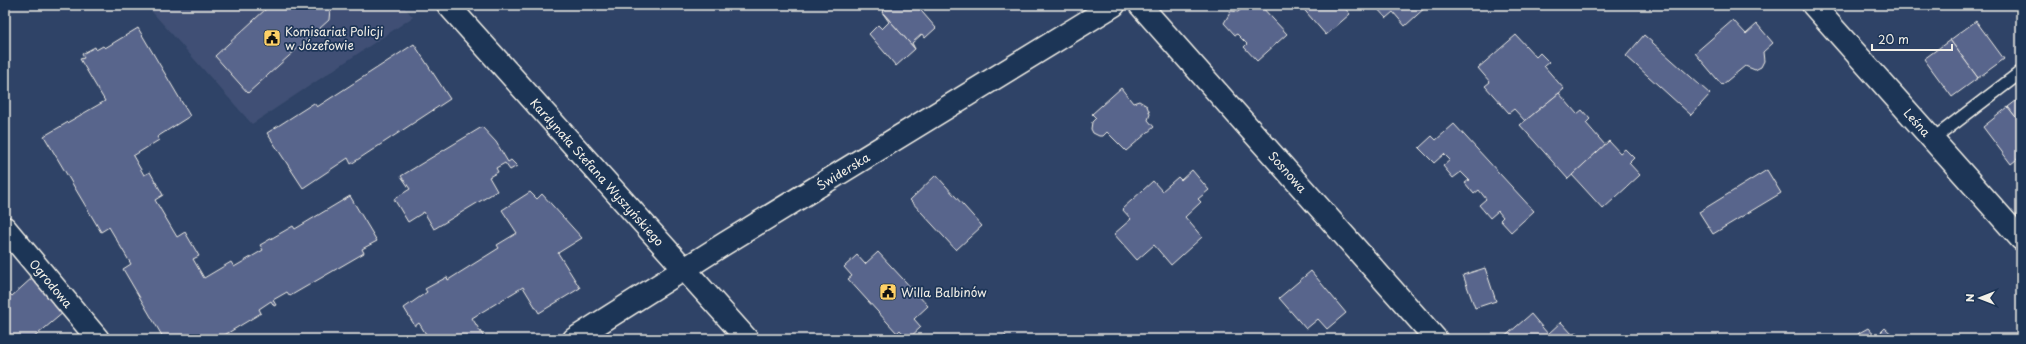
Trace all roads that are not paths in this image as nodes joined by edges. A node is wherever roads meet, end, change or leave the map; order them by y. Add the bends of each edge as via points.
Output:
1 (448, 5) edge
2 (1114, 5) edge
3 (1140, 5) edge
4 (1813, 5) edge
5 (2021, 72) edge
6 (1932, 140) junction
7 (5, 228) edge
8 (2021, 239) edge
9 (685, 270) junction
10 (98, 339) edge
11 (574, 339) edge
12 (746, 339) edge
13 (1436, 339) edge

1 - 9 street, Kardynała Stefana Wyszyńskiego
2 - 9 street, Świderska
3 - 13 street, Sosnowa
4 - 6 street, Leśna
5 - 6 lane
6 - 8 street, Leśna
7 - 10 street, Ogrodowa
9 - 11 street, Świderska
9 - 12 street, Kardynała Stefana Wyszyńskiego

